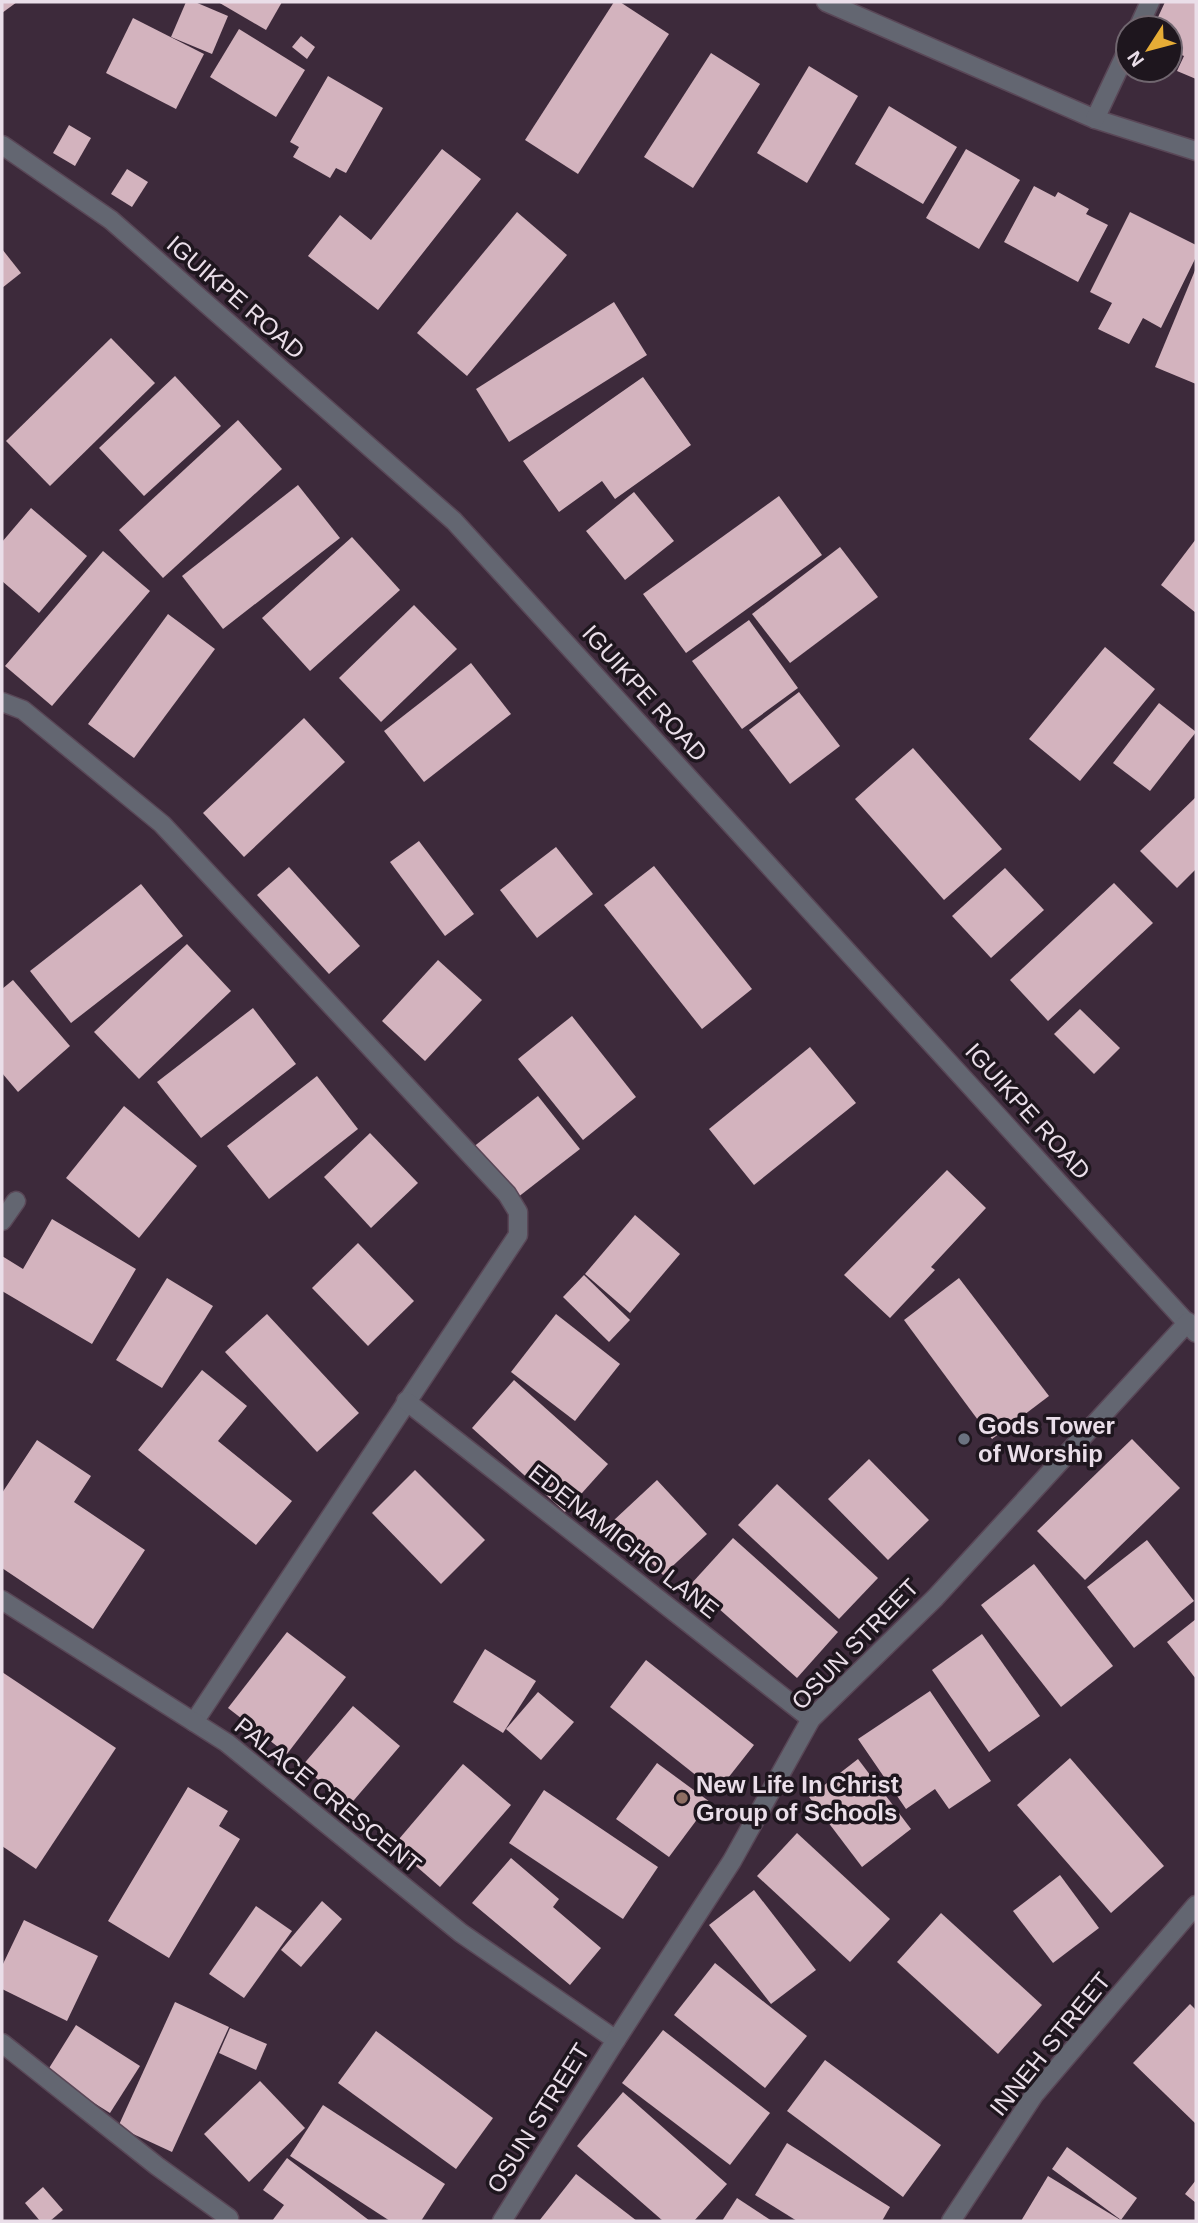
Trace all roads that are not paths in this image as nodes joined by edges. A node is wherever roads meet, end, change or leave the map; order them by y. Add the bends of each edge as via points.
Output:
1 (826, 2) edge
2 (1114, 79) edge
3 (1095, 119) junction
4 (2, 145) edge
5 (1196, 151) edge
6 (2, 702) edge
7 (16, 1201) dead end
8 (2, 1221) edge
9 (1192, 1327) edge
10 (406, 1401) junction
11 (2, 1600) edge
12 (811, 1719) junction
13 (194, 1721) junction
14 (1196, 1905) edge
15 (616, 2040) junction
16 (2, 2043) edge
17 (229, 2218) dead end
18 (502, 2221) edge
19 (951, 2221) edge

1 - 3 street
2 - 3 street
3 - 5 street
4 - 9 street, IGUIKPE ROAD via 111,220 454,521
6 - 10 street via 23,710 162,824 507,1194 518,1212 518,1235
7 - 8 street
9 - 12 street, OSUN STREET via 935,1598
10 - 12 street, EDENAMIGHO LANE
10 - 13 street
11 - 13 street, PALACE CRESCENT
12 - 15 street, OSUN STREET via 732,1861
13 - 15 street, PALACE CRESCENT via 461,1933
14 - 19 street, INNEH STREET via 1034,2095
15 - 18 street, OSUN STREET
16 - 17 street

